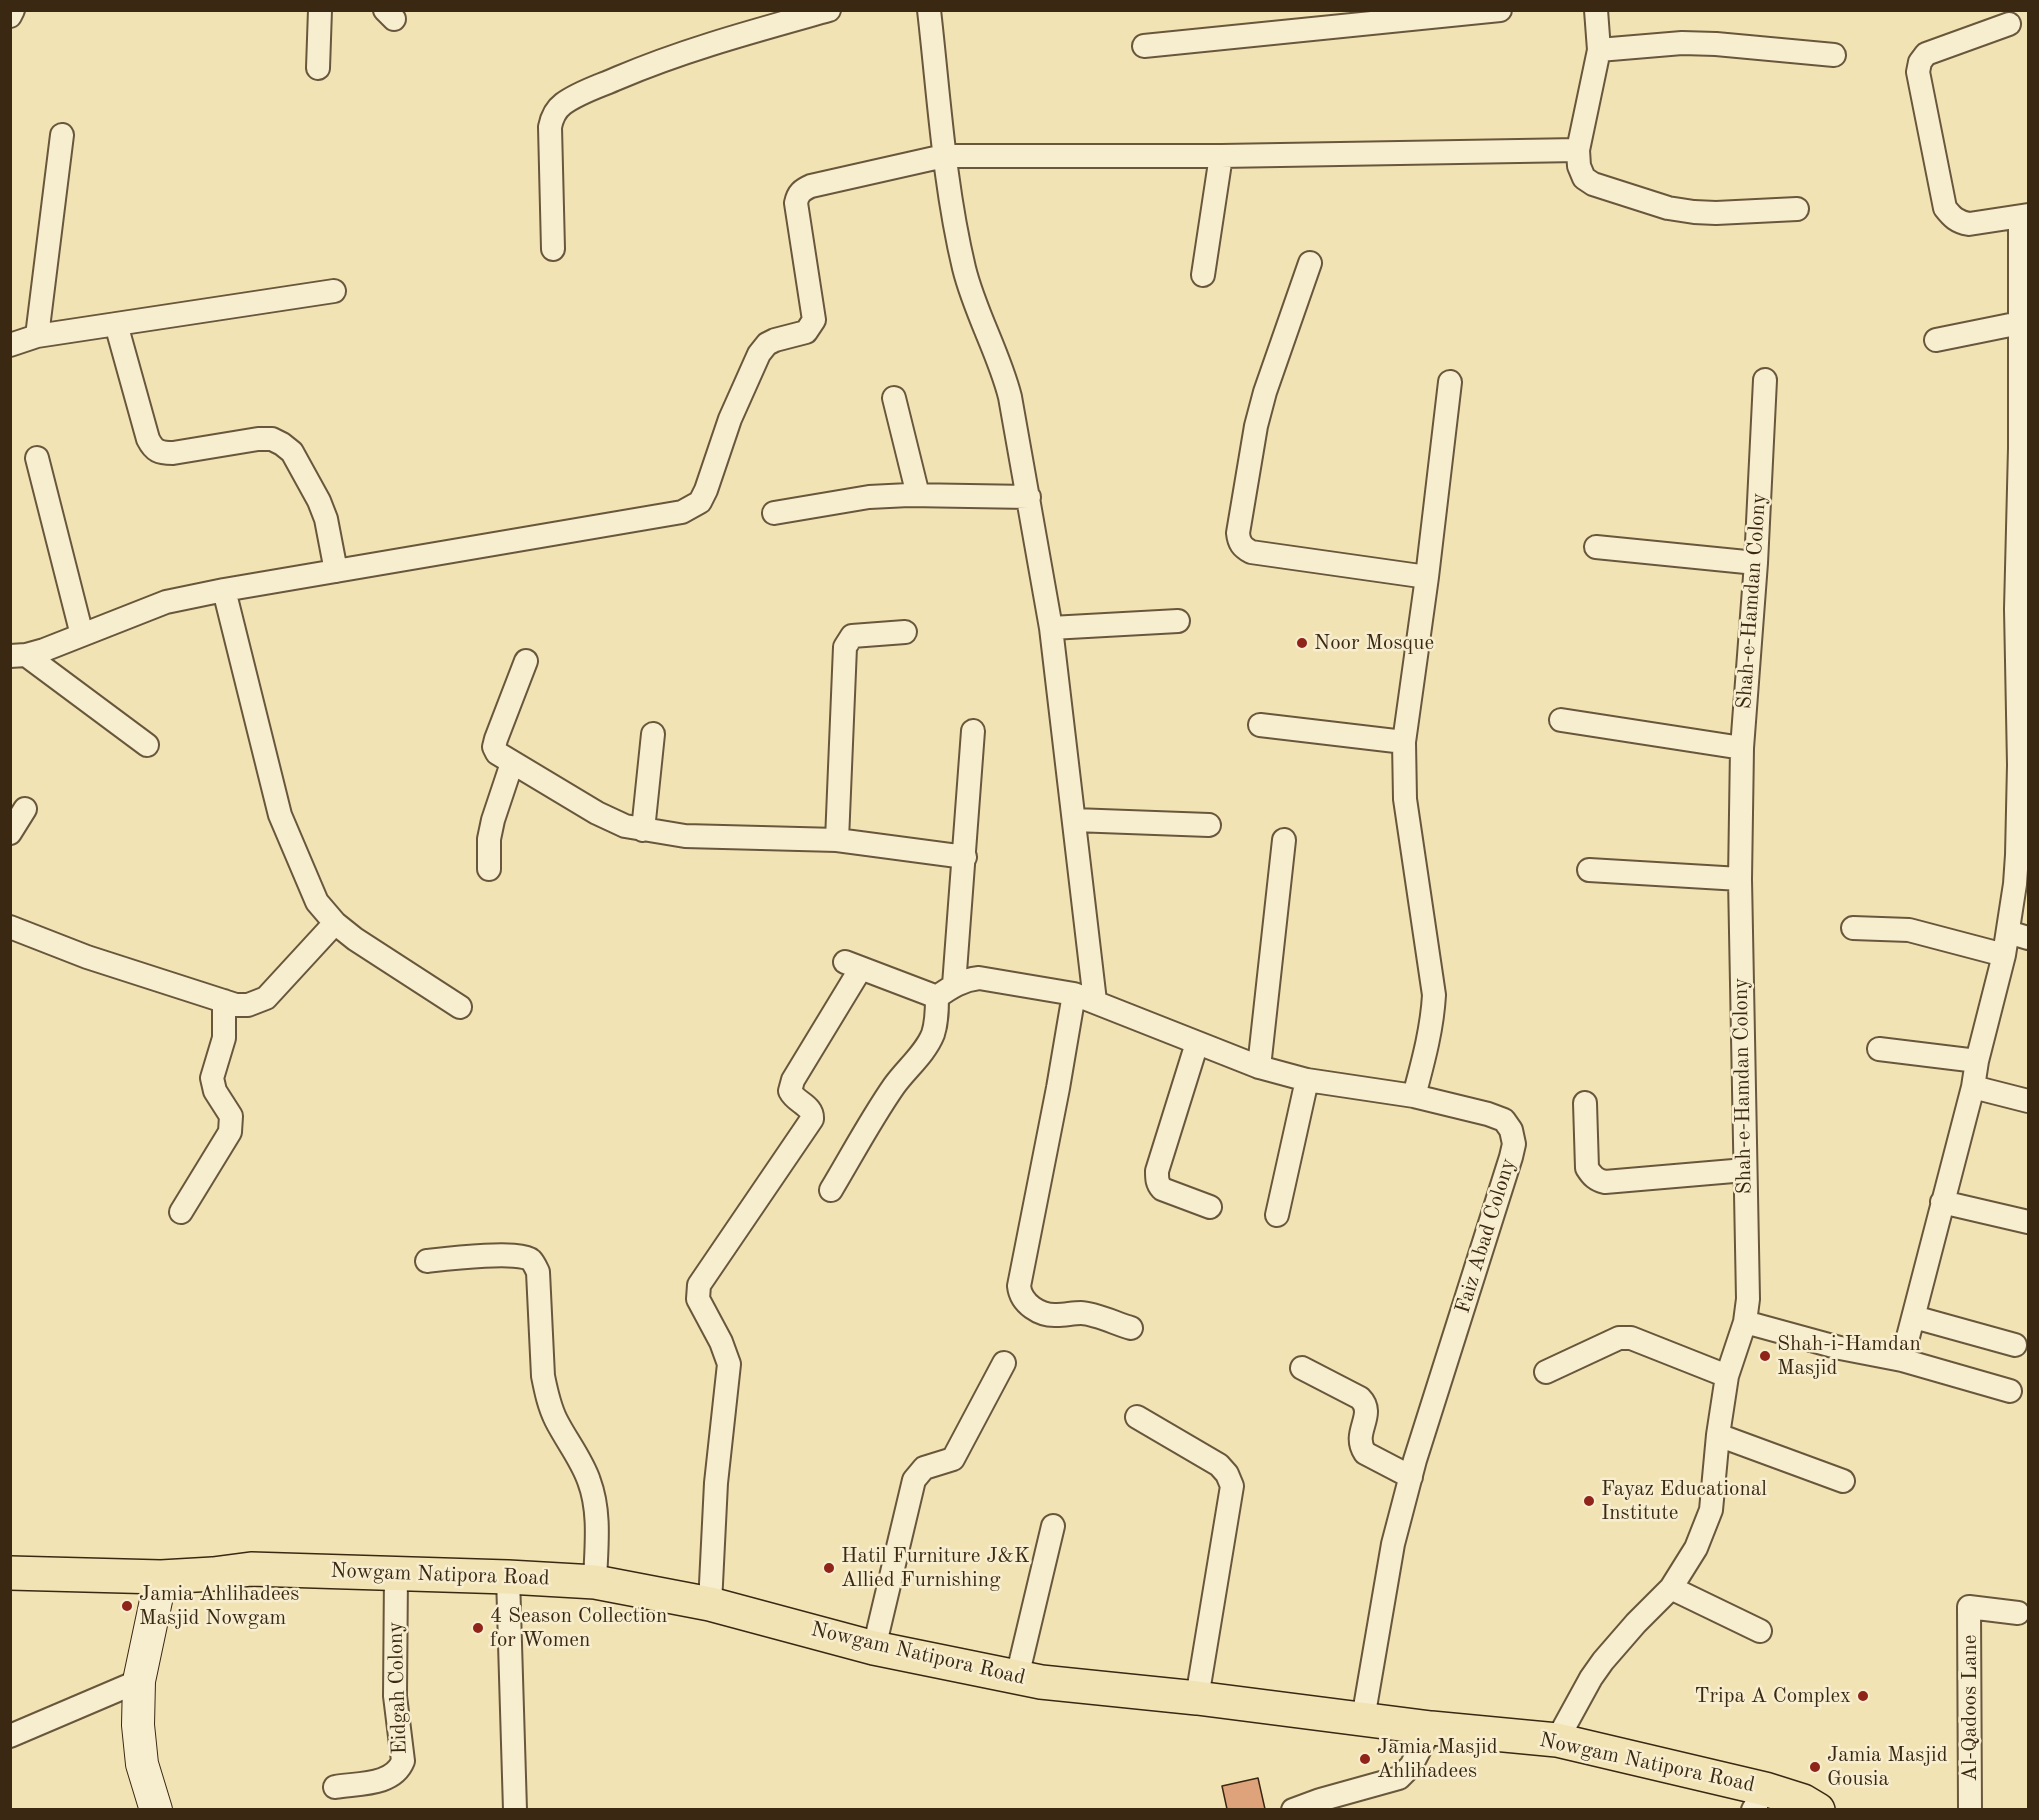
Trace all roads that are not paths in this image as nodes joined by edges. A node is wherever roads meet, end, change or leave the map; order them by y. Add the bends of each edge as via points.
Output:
1 (13, 10) edge
2 (320, 10) edge
3 (829, 10) edge
4 (929, 10) edge
5 (1500, 10) edge
6 (1596, 10) edge
7 (10, 16) edge
8 (2009, 24) dead end
9 (1144, 46) dead end
10 (1599, 50) junction
11 (1834, 55) dead end
12 (318, 68) dead end
13 (62, 135) dead end
14 (1578, 150) junction
15 (944, 156) junction
16 (1221, 156) junction
17 (1797, 209) dead end
18 (2024, 216) edge
19 (553, 249) dead end
20 (1310, 262) dead end
21 (1203, 275) dead end
22 (334, 291) dead end
23 (2023, 317) edge
24 (116, 324) junction
25 (37, 336) junction
26 (1936, 340) dead end
27 (10, 345) edge
28 (1765, 380) dead end
29 (1450, 382) dead end
30 (894, 399) dead end
31 (37, 458) dead end
32 (918, 495) junction
33 (1029, 497) junction
34 (774, 513) dead end
35 (2023, 539) edge
36 (1596, 547) dead end
37 (1756, 563) junction
38 (336, 571) junction
39 (1427, 577) junction
40 (224, 590) junction
41 (2022, 608) edge
42 (1178, 621) dead end
43 (1051, 628) junction
44 (905, 632) dead end
45 (82, 635) junction
46 (18, 656) edge
47 (526, 661) dead end
48 (1561, 720) dead end
49 (1260, 725) dead end
50 (973, 731) dead end
51 (653, 734) dead end
52 (1404, 742) junction
53 (147, 745) dead end
54 (1742, 748) junction
55 (512, 763) junction
56 (2024, 765) edge
57 (25, 809) dead end
58 (1074, 820) junction
59 (1209, 825) dead end
60 (643, 830) junction
61 (10, 833) edge
62 (837, 840) junction
63 (1284, 840) dead end
64 (965, 857) junction
65 (489, 868) dead end
66 (1589, 870) dead end
67 (1740, 879) junction
68 (335, 923) junction
69 (10, 927) edge
70 (1852, 928) dead end
71 (2018, 935) edge
72 (2004, 955) junction
73 (946, 991) junction
74 (1084, 998) junction
75 (224, 1001) junction
76 (460, 1007) dead end
77 (1197, 1043) junction
78 (1879, 1049) dead end
79 (1977, 1060) junction
80 (1259, 1067) junction
81 (1307, 1080) junction
82 (1973, 1087) junction
83 (1414, 1096) junction
84 (2028, 1101) edge
85 (1585, 1103) dead end
86 (1745, 1170) junction
87 (831, 1190) dead end
88 (1942, 1202) junction
89 (1210, 1207) dead end
90 (181, 1212) dead end
91 (1277, 1215) dead end
92 (2028, 1222) edge
93 (426, 1261) dead end
94 (1914, 1317) junction
95 (1745, 1322) junction
96 (1131, 1328) dead end
97 (2015, 1345) dead end
98 (1902, 1360) junction
99 (1004, 1363) dead end
100 (1302, 1368) dead end
101 (1546, 1372) dead end
102 (1727, 1376) junction
103 (2010, 1392) dead end
104 (1137, 1418) dead end
105 (1718, 1435) junction
106 (1411, 1477) junction
107 (1844, 1481) dead end
108 (1053, 1526) dead end
109 (10, 1573) edge
110 (396, 1573) junction
111 (161, 1577) junction
112 (508, 1577) junction
113 (595, 1582) junction
114 (1671, 1588) junction
115 (710, 1604) junction
116 (2018, 1613) dead end
117 (1760, 1631) dead end
118 (874, 1648) junction
119 (1017, 1677) junction
120 (139, 1681) junction
121 (1197, 1698) junction
122 (1364, 1719) junction
123 (1431, 1728) junction
124 (10, 1736) edge
125 (1557, 1740) junction
126 (335, 1786) dead end
127 (1759, 1799) edge
128 (156, 1809) edge
129 (515, 1809) edge
130 (1293, 1809) edge
131 (1818, 1809) edge
132 (1970, 1809) edge

1 - 7 street
2 - 12 street
3 - 19 street via 658,61 561,105 550,127
4 - 15 street
5 - 9 street
6 - 10 street
8 - 18 street via 1926,54 1918,72 1945,208 1953,217 1969,224
10 - 11 street via 1682,43
10 - 14 street
13 - 25 street
14 - 16 street
14 - 17 street via 1584,178 1593,184 1668,208 1716,213
15 - 16 street
15 - 33 street via 965,271 1006,380
15 - 38 street via 811,186 797,196 814,320 806,333 775,340 759,354 700,502 682,512
16 - 21 street
18 - 23 street
20 - 39 street via 1256,426 1239,542 1251,552
22 - 24 street
23 - 26 street
23 - 35 street
24 - 25 street
24 - 38 street via 147,439 154,450 173,453 258,439 282,444 292,452 320,501
25 - 27 street
28 - 37 street, Shah-e-Hamdan Colony
29 - 39 street
30 - 32 street
31 - 45 street
32 - 33 street
32 - 34 street via 869,498
33 - 43 street
35 - 41 street
36 - 37 street
37 - 54 street, Shah-e-Hamdan Colony
38 - 40 street
39 - 52 street
40 - 45 street via 166,602
40 - 68 street via 280,815 317,902
41 - 56 street
42 - 43 street
43 - 58 street
44 - 62 street via 852,636 845,647
45 - 46 street
46 - 53 street
47 - 55 street via 494,747
48 - 54 street
49 - 52 street
50 - 64 street
51 - 60 street
52 - 83 street via 1406,799 1434,995 1428,1045
54 - 67 street, Shah-e-Hamdan Colony
55 - 60 street via 597,813
55 - 65 street via 493,820
56 - 71 street via 2017,855
57 - 61 street
58 - 59 street
58 - 74 street
60 - 62 street via 685,836
62 - 64 street
63 - 80 street
64 - 73 street
66 - 67 street
67 - 86 street, Shah-e-Hamdan Colony
68 - 75 street via 266,998 248,1005
68 - 76 street
69 - 75 street via 87,957
70 - 72 street via 1909,930
71 - 72 street
72 - 79 street
73 - 74 street, Faiz Abad Colony via 967,979 979,978
73 - 87 street via 933,1034 886,1098
73 - 115 street via 853,965 790,1091 810,1109 812,1119 699,1285 698,1299 729,1365 716,1483
74 - 77 street, Faiz Abad Colony
74 - 96 street via 1058,1088 1020,1294 1030,1306 1046,1314 1082,1312
75 - 90 street via 224,1038 213,1078 215,1091 231,1116 230,1132
77 - 80 street, Faiz Abad Colony
77 - 89 street via 1157,1171 1157,1184 1162,1190
78 - 79 street
79 - 82 street
80 - 81 street, Faiz Abad Colony
81 - 83 street, Faiz Abad Colony
81 - 91 street
82 - 84 street
82 - 88 street
83 - 106 street, Faiz Abad Colony via 1504,1120 1514,1144
85 - 86 street via 1587,1168 1599,1181
86 - 95 street, Shah-e-Hamdan Colony
88 - 92 street
88 - 94 street
93 - 113 street via 515,1255 536,1266 546,1392 555,1419 589,1479 594,1498
94 - 97 street
94 - 98 street
95 - 98 street
95 - 102 street, Shah-e-Hamdan Colony
98 - 103 street
99 - 118 street via 953,1459 924,1468 914,1480
100 - 106 street via 1360,1398 1366,1411 1361,1447 1365,1453
101 - 102 street via 1610,1341 1631,1338
102 - 105 street, Shah-e-Hamdan Colony
104 - 121 street via 1219,1465 1232,1486
105 - 107 street
105 - 114 street, Shah-e-Hamdan Colony via 1711,1510 1696,1548
106 - 122 street, Faiz Abad Colony via 1393,1544
108 - 119 street
109 - 111 main road, Nowgam Natipora Road
110 - 111 main road, Nowgam Natipora Road via 250,1569
110 - 112 main road, Nowgam Natipora Road
110 - 126 street, Eidgah Colony via 395,1696 403,1761 389,1778
111 - 120 main road
112 - 113 main road, Nowgam Natipora Road
112 - 129 street
113 - 115 main road, Nowgam Natipora Road
114 - 117 street
114 - 125 street, Shah-e-Hamdan Colony via 1603,1661
115 - 118 main road, Nowgam Natipora Road
116 - 132 street, Al-Qadoos Lane via 1969,1607
118 - 119 main road, Nowgam Natipora Road
119 - 121 main road, Nowgam Natipora Road
120 - 124 street
120 - 128 main road via 141,1764
121 - 122 main road, Nowgam Natipora Road
122 - 123 main road, Nowgam Natipora Road
123 - 125 main road, Nowgam Natipora Road
123 - 130 street via 1411,1766 1399,1778
125 - 127 main road, Nowgam Natipora Road
127 - 131 main road, Nowgam Natipora Road via 1803,1801

